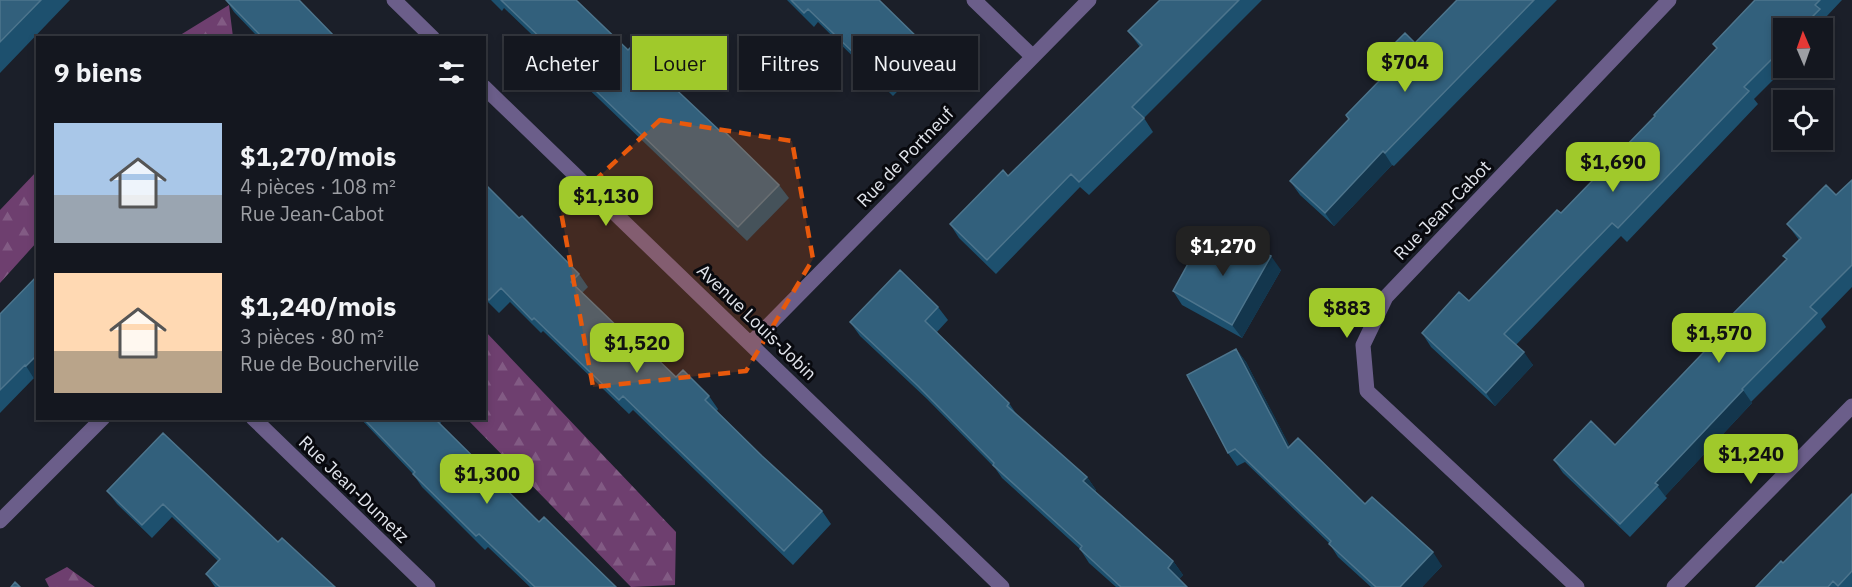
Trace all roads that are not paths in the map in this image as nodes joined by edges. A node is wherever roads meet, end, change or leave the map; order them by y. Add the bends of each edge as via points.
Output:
1 (394, 0) edge
2 (974, 0) edge
3 (1089, 0) edge
4 (1669, 0) edge
5 (431, 36) edge
6 (1032, 56) junction
7 (486, 89) edge
8 (750, 343) junction
9 (1852, 406) edge
10 (101, 420) edge
11 (255, 420) edge
12 (0, 521) edge
13 (428, 587) edge
14 (1002, 587) edge
15 (1577, 587) edge
16 (1674, 587) edge

1 - 5 street
2 - 6 street
3 - 6 street, Rue de Portneuf
4 - 15 street, Rue Jean-Cabot via 1386,297 1363,345 1367,391
6 - 8 street, Rue de Portneuf
7 - 8 street, Avenue Louis-Jobin
8 - 14 street, Avenue Louis-Jobin
9 - 16 street
10 - 12 street
11 - 13 street, Rue Jean-Dumetz

